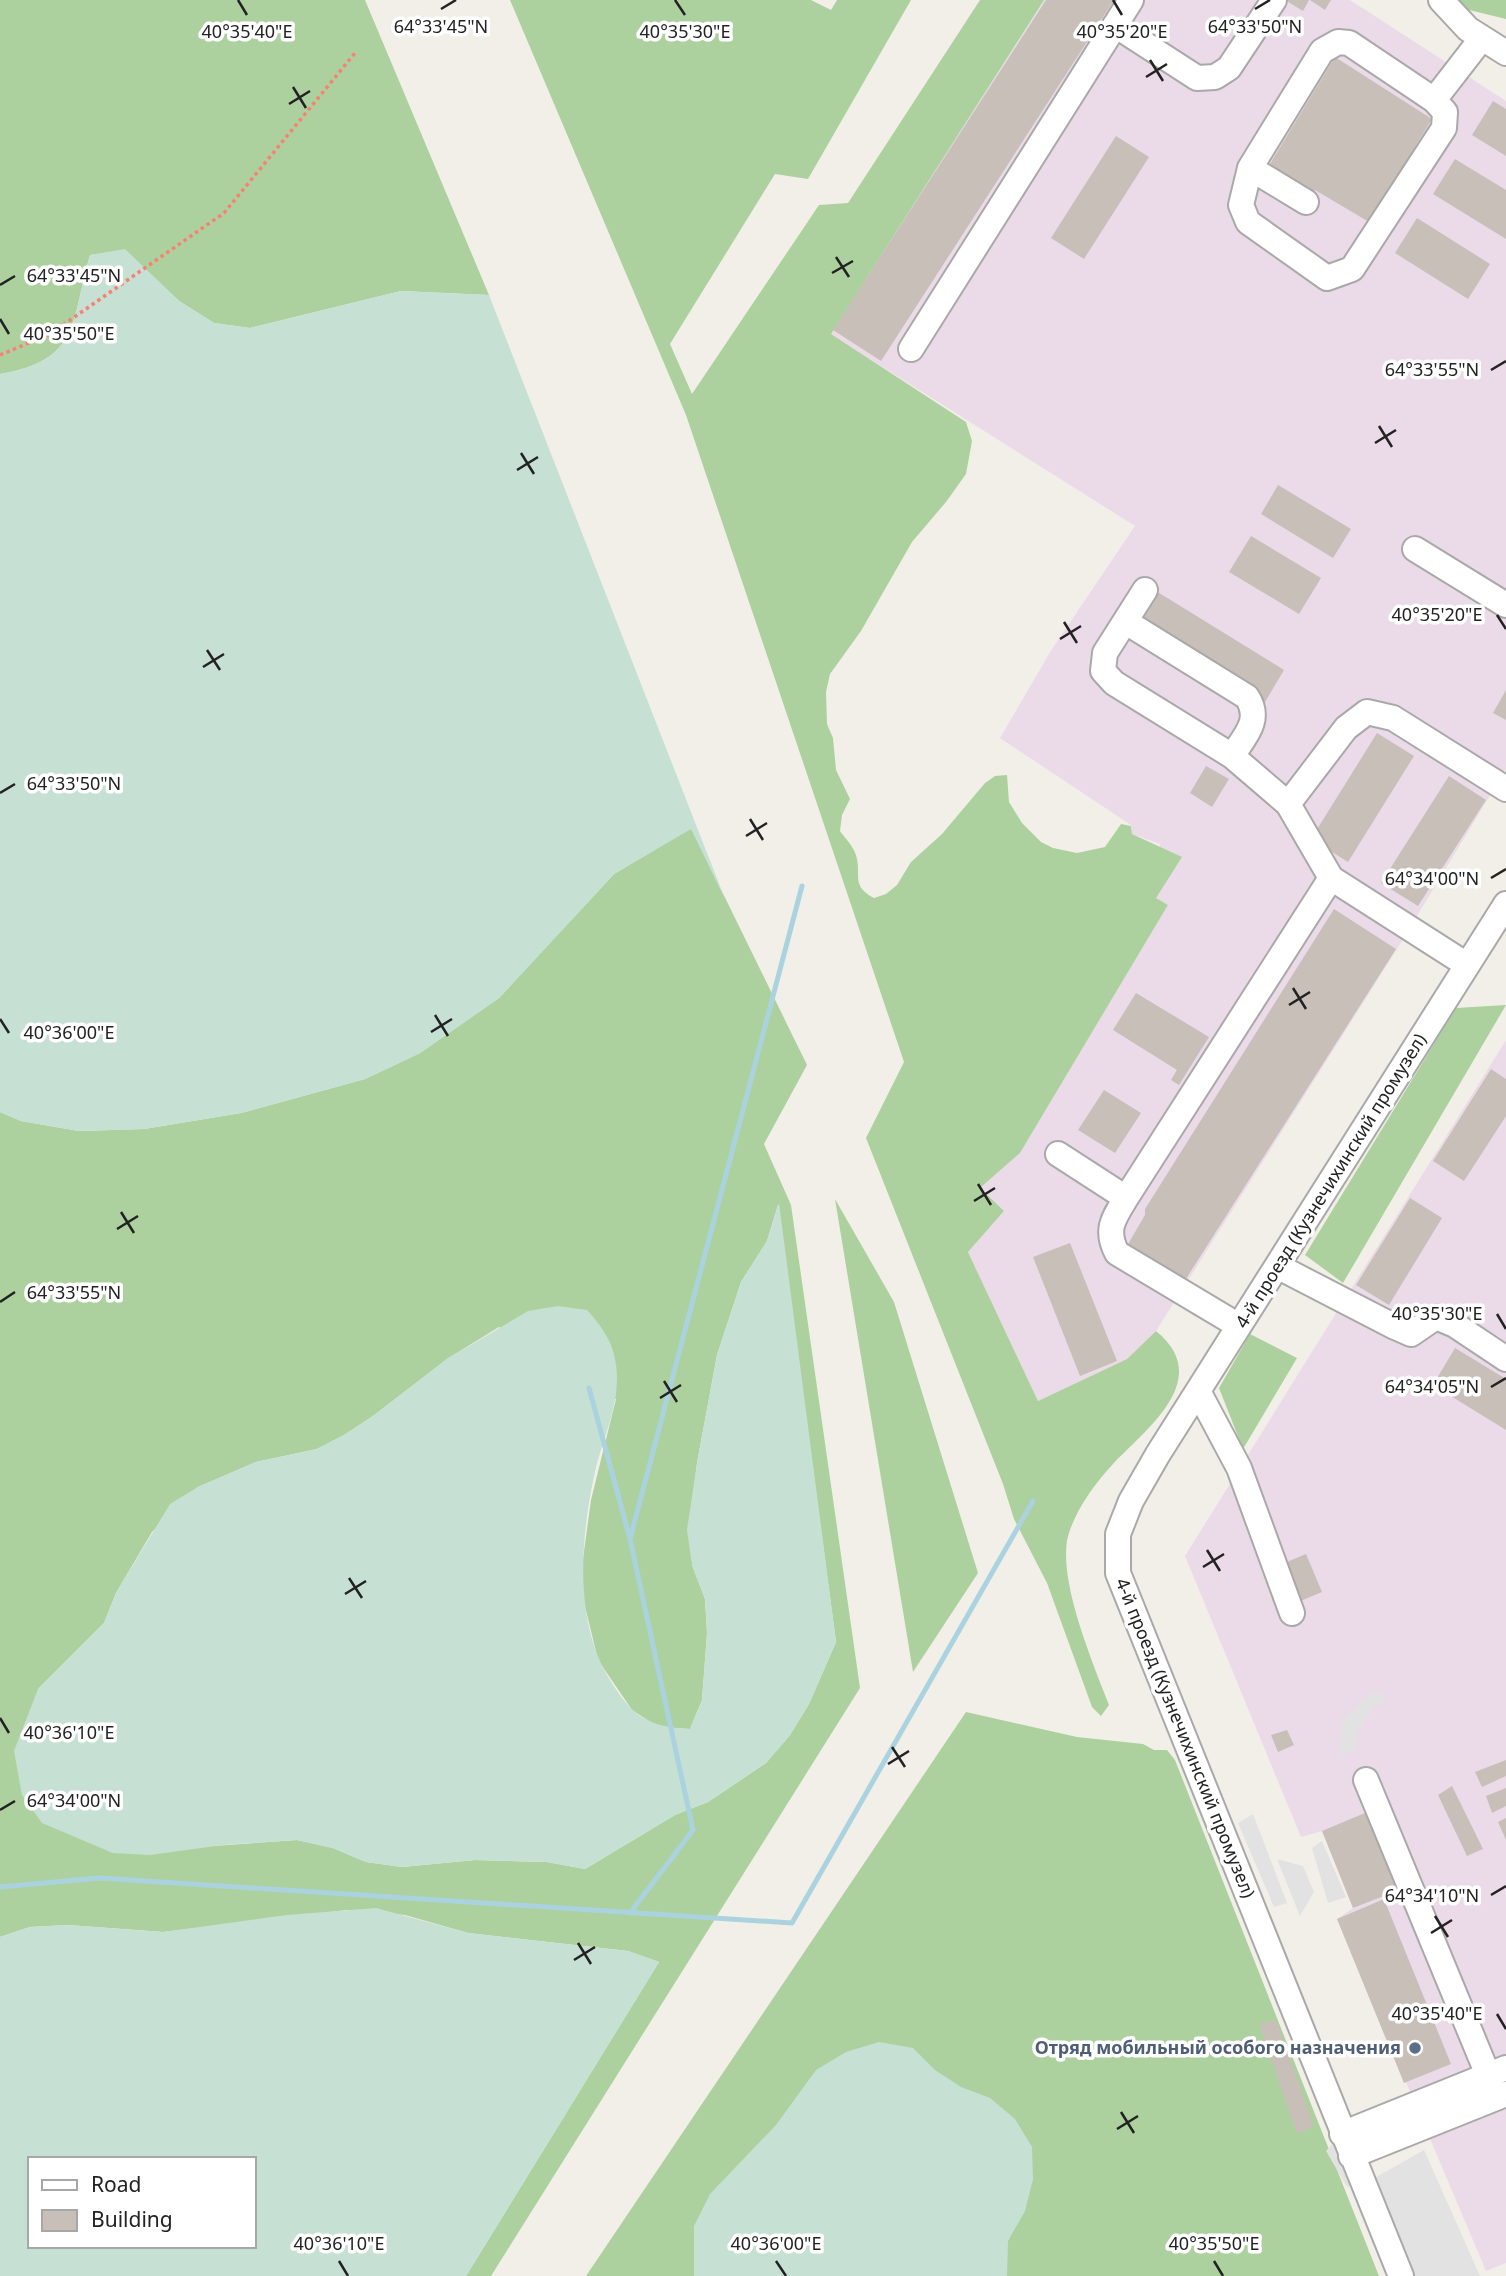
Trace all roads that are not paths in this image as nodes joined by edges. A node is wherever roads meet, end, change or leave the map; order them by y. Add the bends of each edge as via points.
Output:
1 (1131, 0) edge
2 (1274, 0) edge
3 (1441, 0) edge
4 (1115, 25) junction
5 (1482, 38) junction
6 (1506, 53) edge
7 (1434, 100) junction
8 (1250, 168) junction
9 (1306, 202) dead end
10 (911, 349) dead end
11 (1415, 549) dead end
12 (1145, 590) dead end
13 (1506, 605) edge
14 (1126, 622) junction
15 (1232, 756) junction
16 (1506, 789) edge
17 (1287, 804) junction
18 (1331, 878) junction
19 (1506, 904) edge
20 (1467, 965) junction
21 (1058, 1154) dead end
22 (1126, 1198) junction
23 (1277, 1266) junction
24 (1239, 1326) junction
25 (1506, 1359) edge
26 (1198, 1391) junction
27 (1292, 1613) dead end
28 (1366, 1780) dead end
29 (1497, 2072) edge
30 (1506, 2094) edge
31 (1347, 2145) junction
32 (1401, 2276) edge

1 - 4 street
2 - 4 street via 1229,68 1215,77 1198,78
3 - 5 street
4 - 10 street
5 - 6 street
5 - 7 street
7 - 8 street via 1349,43 1338,42 1322,51
7 - 8 street via 1445,112 1444,128 1352,269 1339,274 1327,278 1248,222 1241,205
8 - 9 street
11 - 13 street
12 - 14 street
14 - 15 street via 1247,697 1255,722
14 - 15 street via 1105,653 1102,671
15 - 17 street
16 - 17 street via 1393,718 1367,712 1346,728
17 - 18 street
18 - 20 street
18 - 22 street
19 - 20 street, 4-й проезд (Кузнечихинский промузел)
20 - 23 street, 4-й проезд (Кузнечихинский промузел)
21 - 22 street
22 - 24 street via 1109,1226 1117,1253
23 - 24 street, 4-й проезд (Кузнечихинский промузел)
23 - 25 street via 1411,1334 1436,1317
24 - 26 street, 4-й проезд (Кузнечихинский промузел)
26 - 27 street via 1239,1468
26 - 31 street, 4-й проезд (Кузнечихинский промузел) via 1131,1501 1118,1534 1118,1573
28 - 29 street
29 - 31 street
30 - 31 street
31 - 32 street, 4-й проезд (Кузнечихинский промузел)

